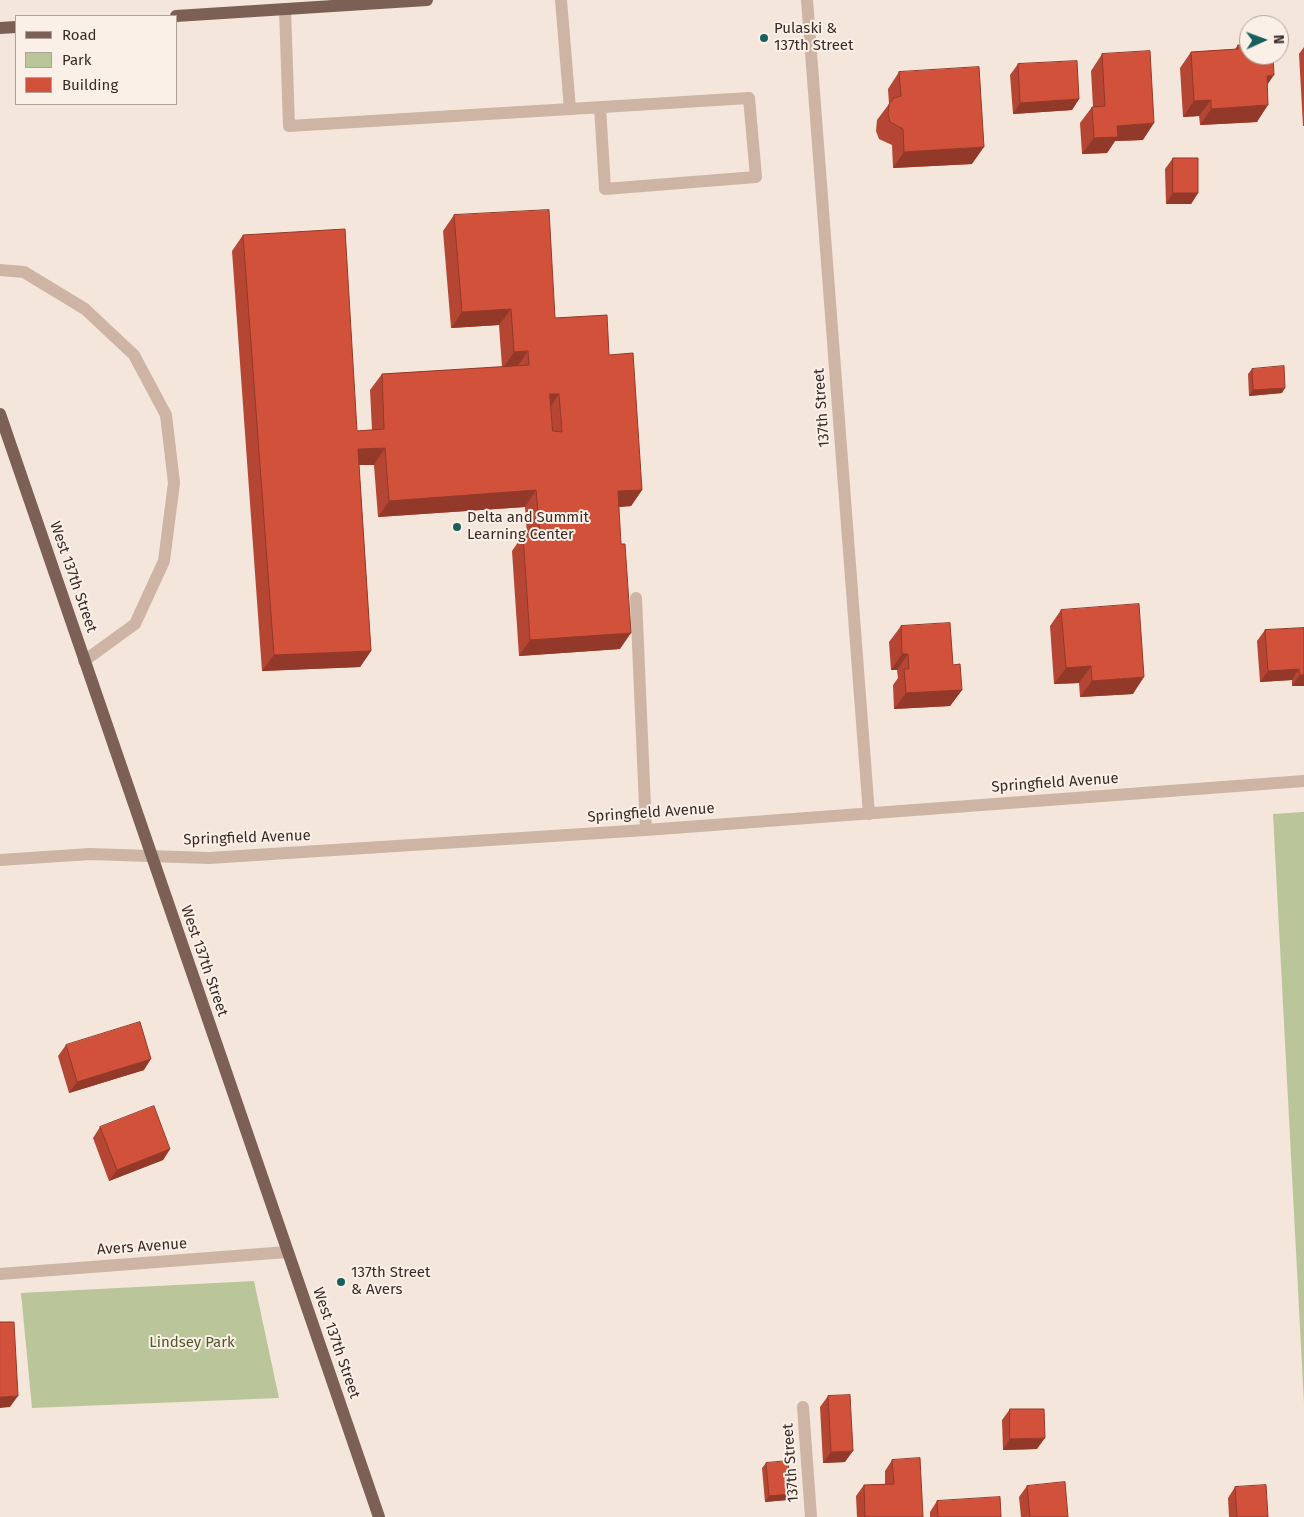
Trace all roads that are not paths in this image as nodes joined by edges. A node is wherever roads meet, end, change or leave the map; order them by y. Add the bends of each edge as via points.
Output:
1 (426, 0) edge
2 (561, 0) edge
3 (807, 0) edge
4 (284, 9) junction
5 (178, 16) edge
6 (15, 27) edge
7 (0, 28) edge
8 (600, 107) junction
9 (570, 109) junction
10 (0, 270) edge
11 (0, 414) edge
12 (636, 598) dead end
13 (84, 661) junction
14 (1304, 781) edge
15 (869, 814) junction
16 (646, 830) junction
17 (151, 856) junction
18 (0, 860) edge
19 (287, 1252) junction
20 (0, 1274) edge
21 (803, 1407) dead end
22 (378, 1517) edge
23 (811, 1517) edge

1 - 4 main road
2 - 9 street
3 - 15 street, 137th Street
4 - 5 main road
4 - 9 street via 289,126
6 - 7 main road
8 - 8 street via 750,98 756,177 605,189
8 - 9 street
10 - 13 street via 24,272 85,309 134,355 166,415 174,483 164,561 135,624
11 - 13 main road, West 137th Street
12 - 16 street
13 - 17 main road, West 137th Street
14 - 15 street, Springfield Avenue
15 - 16 street, Springfield Avenue
16 - 17 street, Springfield Avenue via 209,858
17 - 18 street, Springfield Avenue via 90,854
17 - 19 main road, West 137th Street
19 - 20 street, Avers Avenue
19 - 22 main road, West 137th Street
21 - 23 street, 137th Street

